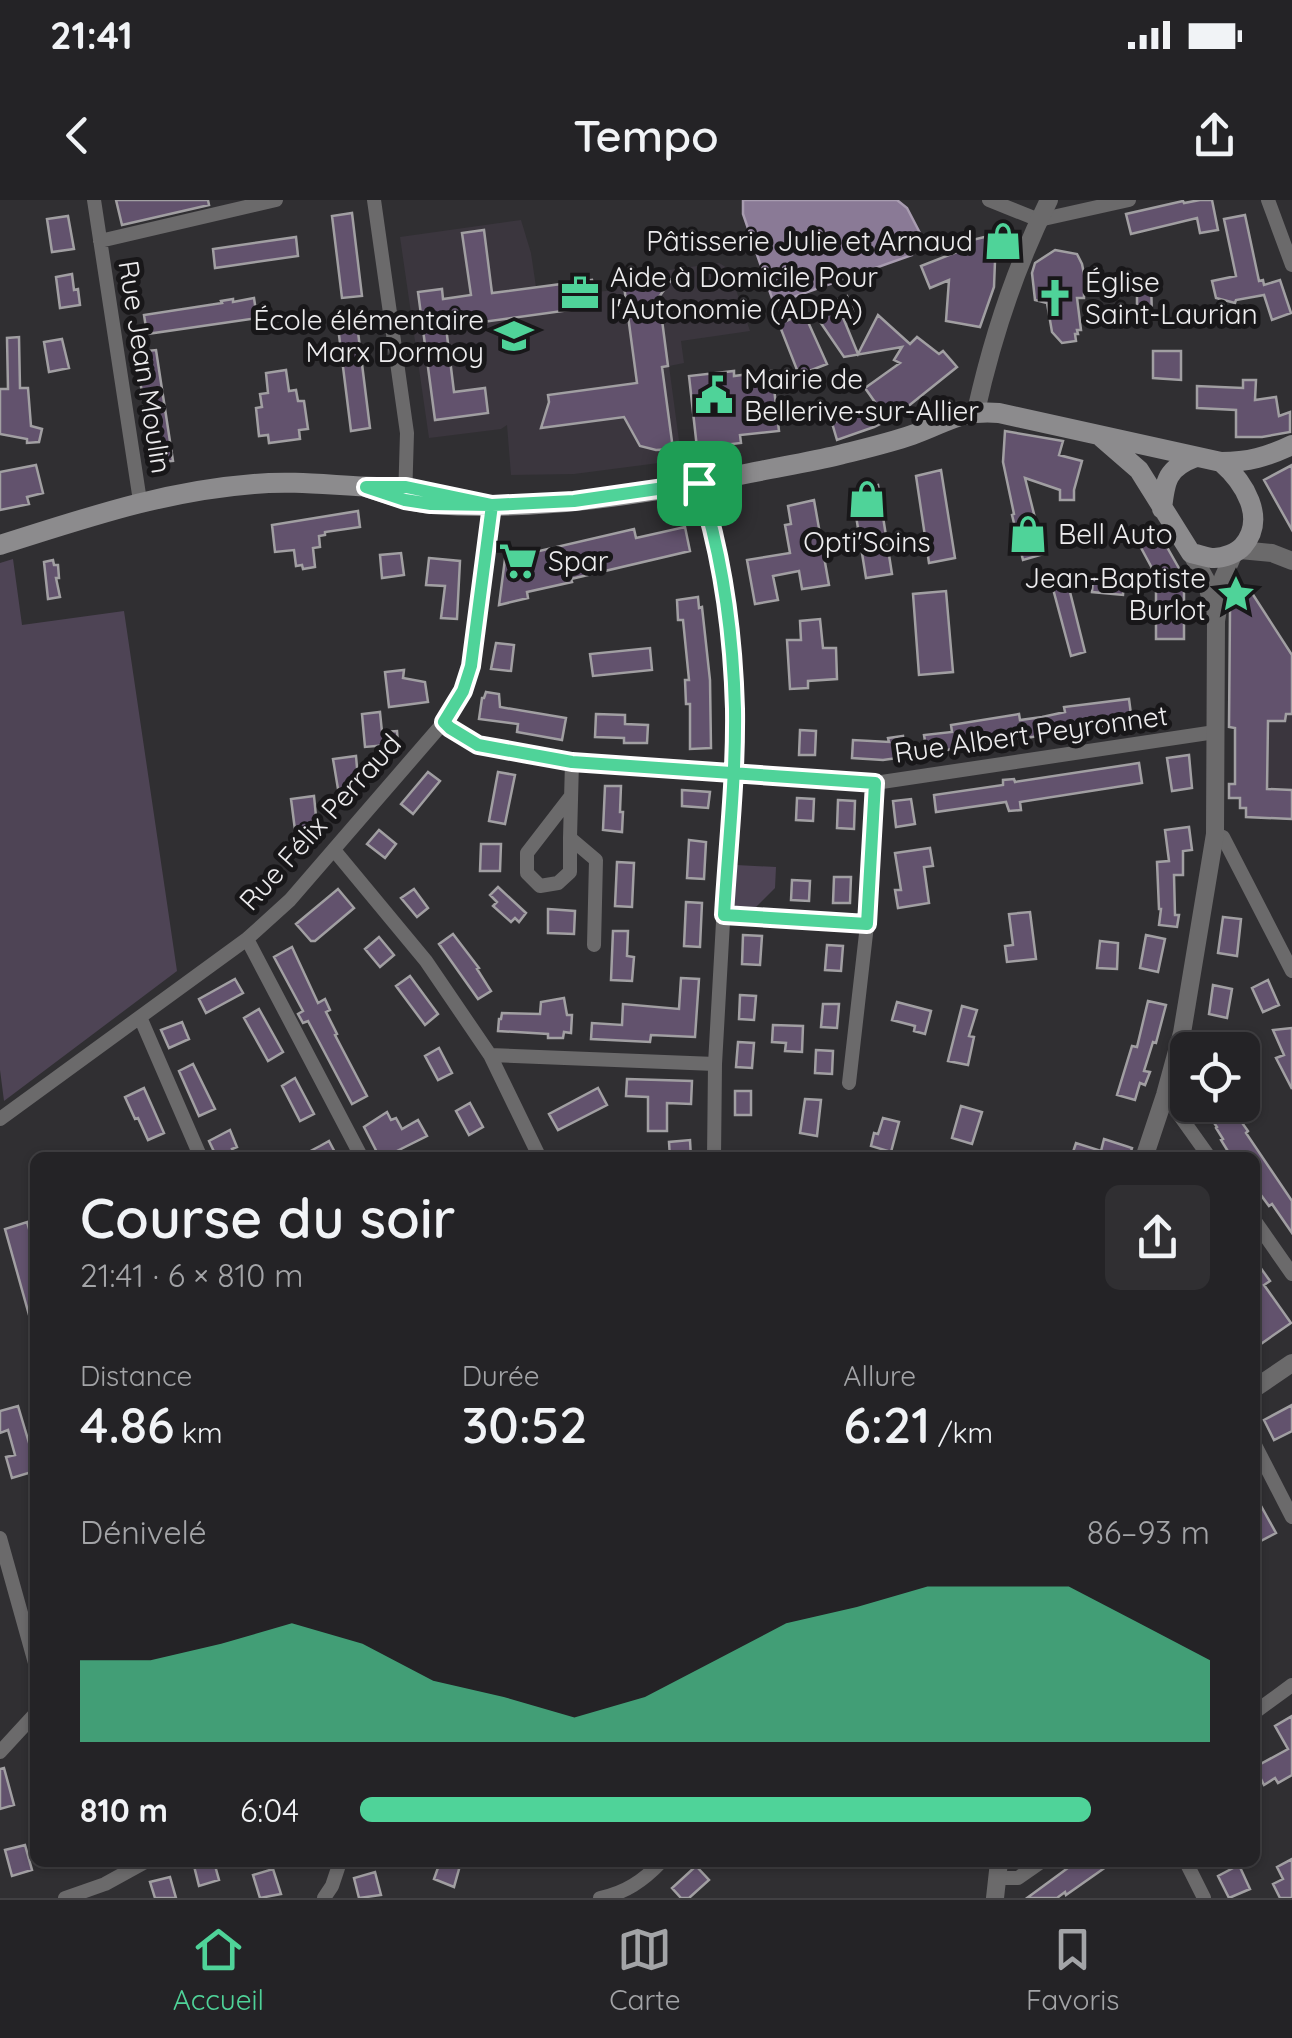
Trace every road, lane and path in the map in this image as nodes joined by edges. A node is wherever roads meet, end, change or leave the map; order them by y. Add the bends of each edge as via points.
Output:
1 (94, 200) edge
2 (276, 200) edge
3 (374, 200) edge
4 (989, 200) edge
5 (1048, 200) edge
6 (1129, 200) edge
7 (1268, 200) edge
8 (1039, 220) junction
9 (100, 241) junction
10 (1292, 264) edge
11 (976, 411) junction
12 (1102, 437) junction
13 (1292, 445) edge
14 (1196, 457) junction
15 (1221, 462) junction
16 (699, 483) junction
17 (406, 494) junction
18 (140, 502) junction
19 (492, 505) junction
20 (1162, 509) junction
21 (0, 545) edge
22 (1237, 551) junction
23 (1191, 553) junction
24 (1292, 561) edge
25 (1216, 620) junction
26 (444, 722) junction
27 (1215, 732) junction
28 (572, 762) junction
29 (732, 774) junction
30 (875, 783) junction
31 (571, 796) junction
32 (1216, 834) junction
33 (570, 838) junction
34 (334, 850) junction
35 (724, 915) junction
36 (867, 924) junction
37 (247, 939) junction
38 (594, 945) dead end
39 (1292, 971) edge
40 (140, 1016) junction
41 (490, 1055) junction
42 (715, 1064) junction
43 (848, 1083) dead end
44 (1165, 1094) junction
45 (0, 1119) edge
46 (197, 1152) edge
47 (359, 1152) edge
48 (537, 1152) edge
49 (714, 1152) edge
50 (1146, 1152) edge
51 (1206, 1152) edge
52 (1260, 1229) edge
53 (1292, 1274) edge
54 (1292, 1363) edge
55 (1260, 1385) edge
56 (1260, 1455) edge
57 (1292, 1518) edge
58 (0, 1538) edge
59 (30, 1645) edge
60 (1292, 1685) edge
61 (1260, 1708) edge
62 (30, 1719) edge
63 (0, 1752) edge
64 (136, 1867) edge
65 (338, 1867) edge
66 (657, 1867) edge
67 (1034, 1867) edge
68 (1188, 1867) edge
69 (998, 1870) edge
70 (65, 1898) edge
71 (324, 1898) edge
72 (600, 1898) edge
73 (995, 1898) edge
74 (1204, 1898) edge

1 - 9 street, Rue Jean Moulin
2 - 9 street, Rue Jean Moulin
3 - 17 street via 407,433
4 - 8 street
5 - 8 street
6 - 8 street
7 - 10 street
8 - 11 street
9 - 18 street, Rue Jean Moulin
11 - 12 main road
11 - 16 main road via 839,455
12 - 14 main road
12 - 20 main road via 1138,470
13 - 15 main road via 1264,458
14 - 15 main road
14 - 20 main road via 1172,471
15 - 22 main road via 1235,474 1254,514 1251,535
16 - 19 main road
16 - 29 street via 728,627
17 - 18 main road via 313,482
17 - 19 main road via 431,504
18 - 21 main road
19 - 26 street, Rue Félix Perraud via 471,666
20 - 23 main road
22 - 23 main road via 1216,558
22 - 24 street
22 - 25 street via 1223,578
23 - 25 street
25 - 27 street
26 - 28 street, Rue Albert Peyronnet via 478,745
26 - 34 street, Rue Félix Perraud
27 - 30 street, Rue Albert Peyronnet
27 - 32 street
28 - 29 street, Rue Albert Peyronnet
28 - 31 street
29 - 30 street, Rue Albert Peyronnet
29 - 35 street
30 - 36 street
31 - 33 street
31 - 33 street via 527,853 526,873 540,886 558,884 570,872
32 - 39 street
32 - 44 street
33 - 38 street via 596,860
34 - 37 street, Rue Félix Perraud
34 - 41 street via 426,960
35 - 36 street
35 - 42 street
36 - 43 street
37 - 40 street, Rue Félix Perraud
37 - 47 street
40 - 45 street, Rue Félix Perraud
40 - 46 street
41 - 42 street
41 - 48 street
42 - 49 street
44 - 50 street
44 - 51 street
52 - 53 street
54 - 55 street
56 - 57 street
58 - 59 street
60 - 61 street
62 - 63 street
64 - 70 street
65 - 71 street
66 - 72 street via 620,1894
67 - 69 street via 1018,1878
68 - 74 street
69 - 73 street

